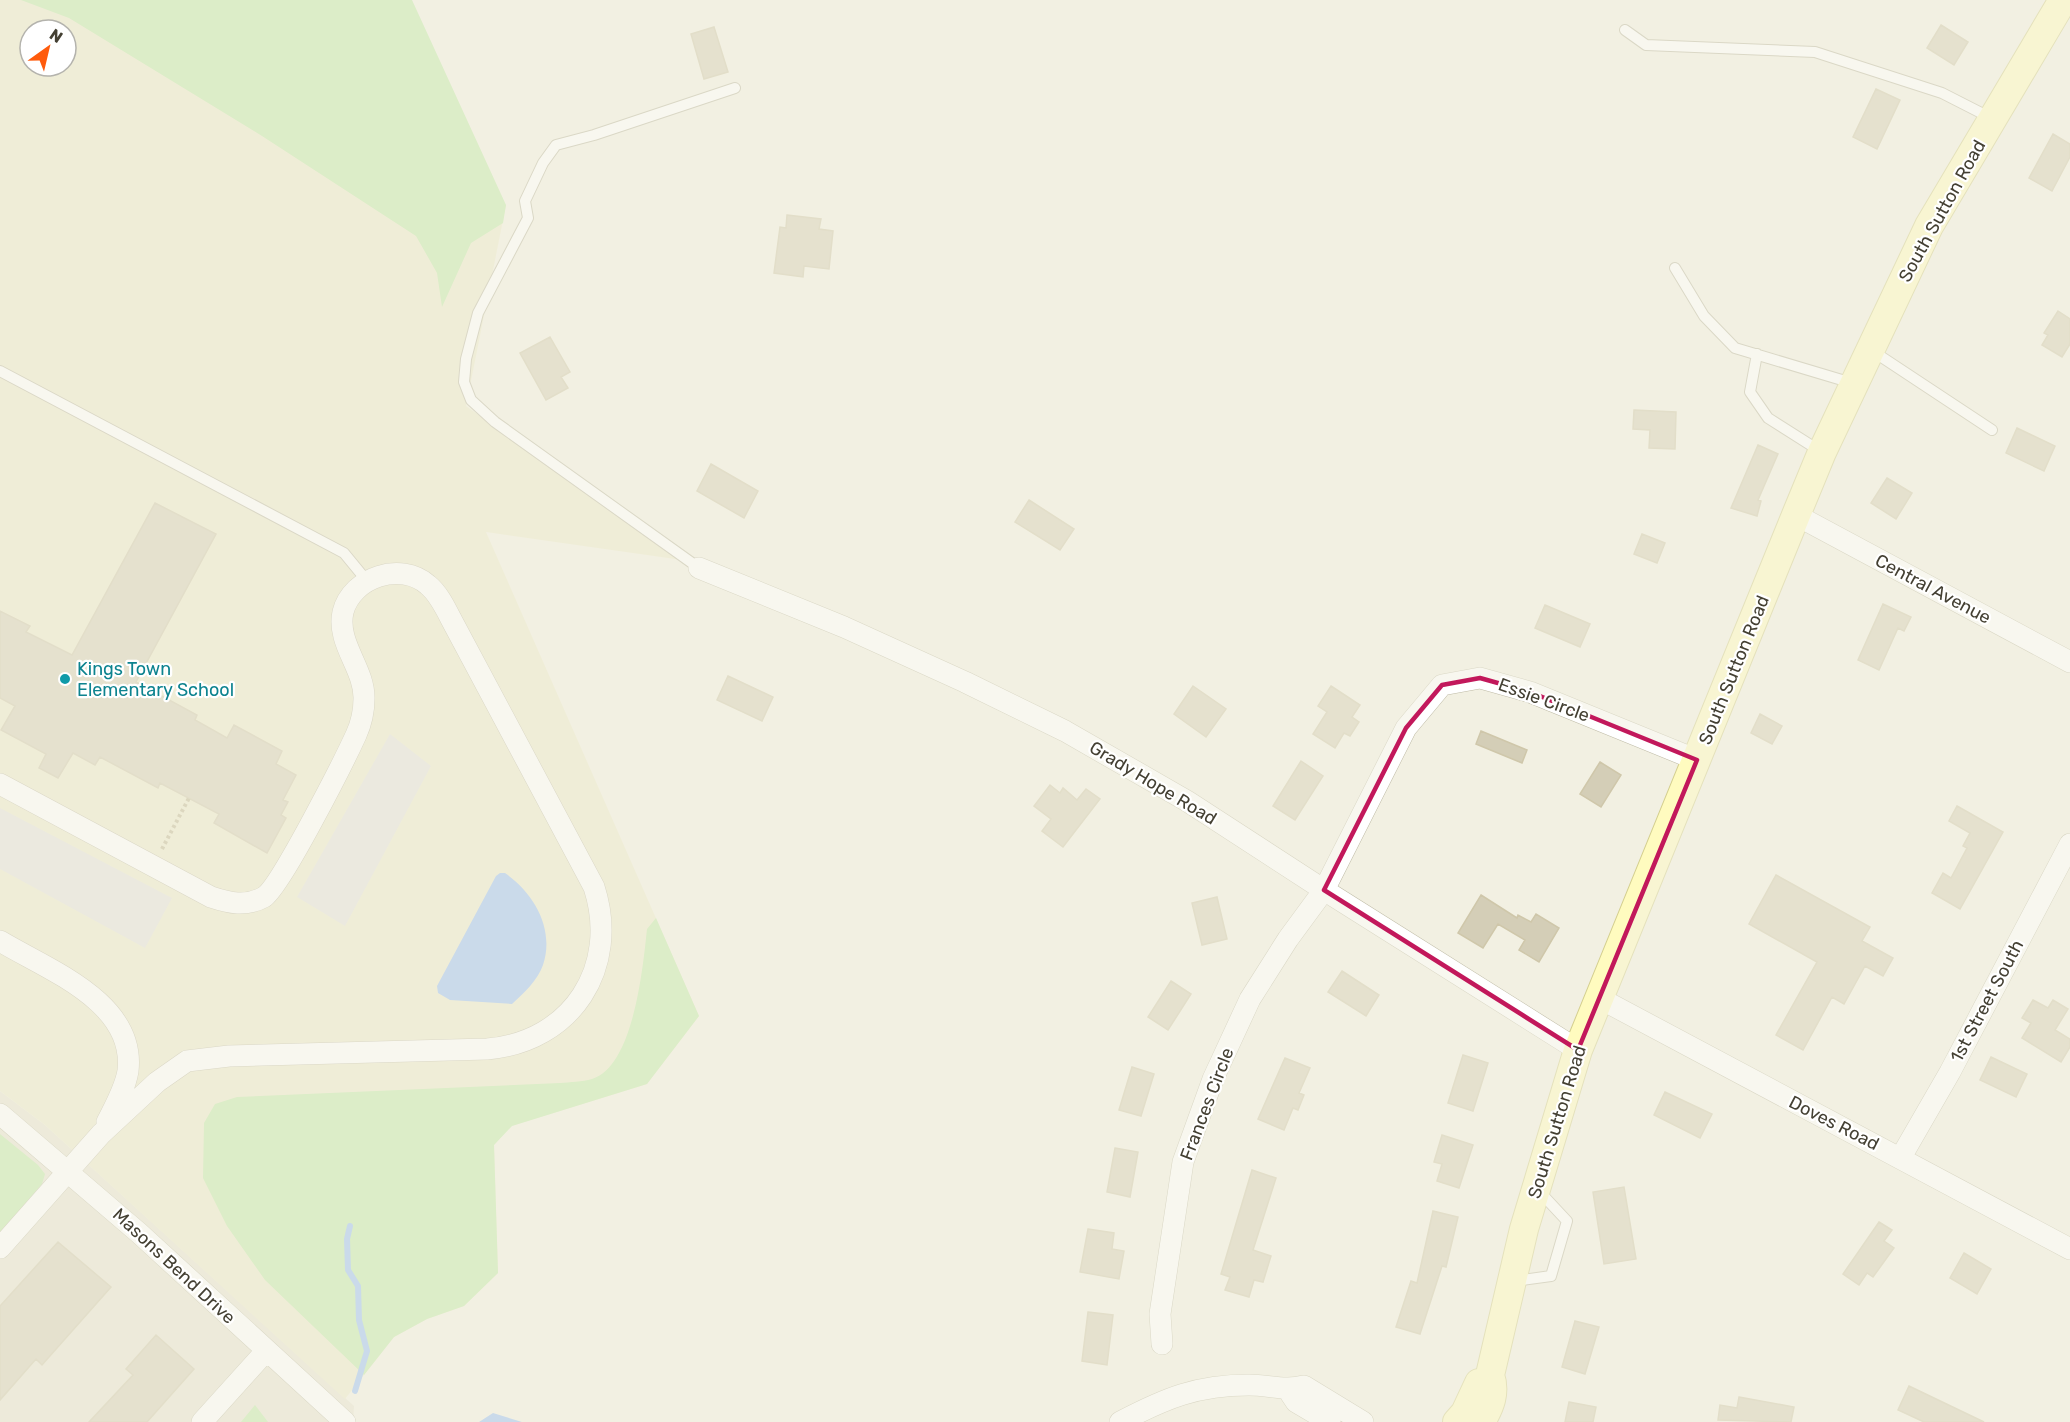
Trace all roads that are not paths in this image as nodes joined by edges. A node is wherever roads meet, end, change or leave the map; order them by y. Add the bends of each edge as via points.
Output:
1 (2063, 0) edge
2 (1625, 30) dead end
3 (735, 88) dead end
4 (1993, 119) junction
5 (1675, 268) dead end
6 (1871, 350) junction
7 (1757, 354) junction
8 (0, 371) edge
9 (1854, 384) junction
10 (1992, 430) dead end
11 (1822, 452) junction
12 (1796, 515) junction
13 (699, 568) joint
14 (367, 581) junction
15 (2070, 662) edge
16 (1697, 760) junction
17 (0, 784) edge
18 (2070, 844) edge
19 (1324, 890) junction
20 (0, 941) edge
21 (1599, 998) junction
22 (1578, 1050) junction
23 (0, 1114) edge
24 (101, 1134) junction
25 (1901, 1157) junction
26 (68, 1170) junction
27 (1536, 1188) junction
28 (0, 1248) edge
29 (2070, 1248) edge
30 (1512, 1281) junction
31 (1162, 1344) dead end
32 (266, 1351) junction
33 (1490, 1375) junction
34 (1288, 1390) junction
35 (202, 1422) edge
36 (345, 1422) edge
37 (1120, 1422) edge
38 (1330, 1422) edge
39 (1363, 1422) edge
40 (1457, 1422) edge
41 (1481, 1422) edge

1 - 4 main road, South Sutton Road
2 - 4 lane via 1646,45 1815,52 1942,93
3 - 13 lane via 556,145 525,201 528,218 523,232 478,313 464,382 471,400 495,422
4 - 6 main road, South Sutton Road via 1929,226
5 - 7 lane via 1704,316 1735,348
6 - 9 main road, South Sutton Road
6 - 10 lane
7 - 9 lane
7 - 11 lane via 1750,392 1768,418
8 - 14 lane via 344,553
9 - 11 main road, South Sutton Road
11 - 12 main road, South Sutton Road
12 - 15 street, Central Avenue
12 - 16 main road, South Sutton Road
13 - 19 street, Grady Hope Road via 844,627 1065,731 1187,801
14 - 17 street via 352,595 342,625 365,697 357,733 278,881 263,897 240,904 211,897
14 - 24 street via 391,573 418,578 438,596 451,619 594,887 603,919 603,939 591,980 560,1020 531,1039 504,1048 229,1056 187,1061 157,1082
16 - 19 street, Essie Circle via 1530,692 1480,678 1442,685 1406,728
16 - 21 main road, South Sutton Road
18 - 25 street, 1st Street South
19 - 22 street, Grady Hope Road
19 - 31 street, Frances Circle via 1250,999 1213,1079 1183,1162 1160,1314
20 - 24 street via 94,997 114,1017 126,1045 128,1072
21 - 22 main road, South Sutton Road
21 - 25 street, Doves Road
22 - 27 main road, South Sutton Road
23 - 26 street, Masons Bend Drive
24 - 26 street
25 - 29 street, Doves Road
26 - 28 street
26 - 32 street, Masons Bend Drive
27 - 30 main road, South Sutton Road
27 - 30 lane via 1567,1221 1551,1276
30 - 33 main road, South Sutton Road
32 - 35 street
32 - 36 street, Masons Bend Drive
33 - 40 main road, South Sutton Road via 1479,1382
33 - 41 main road, South Sutton Road via 1494,1387 1491,1405
34 - 37 street via 1252,1385 1201,1388 1169,1398
34 - 38 street via 1296,1402
34 - 39 street via 1304,1386

